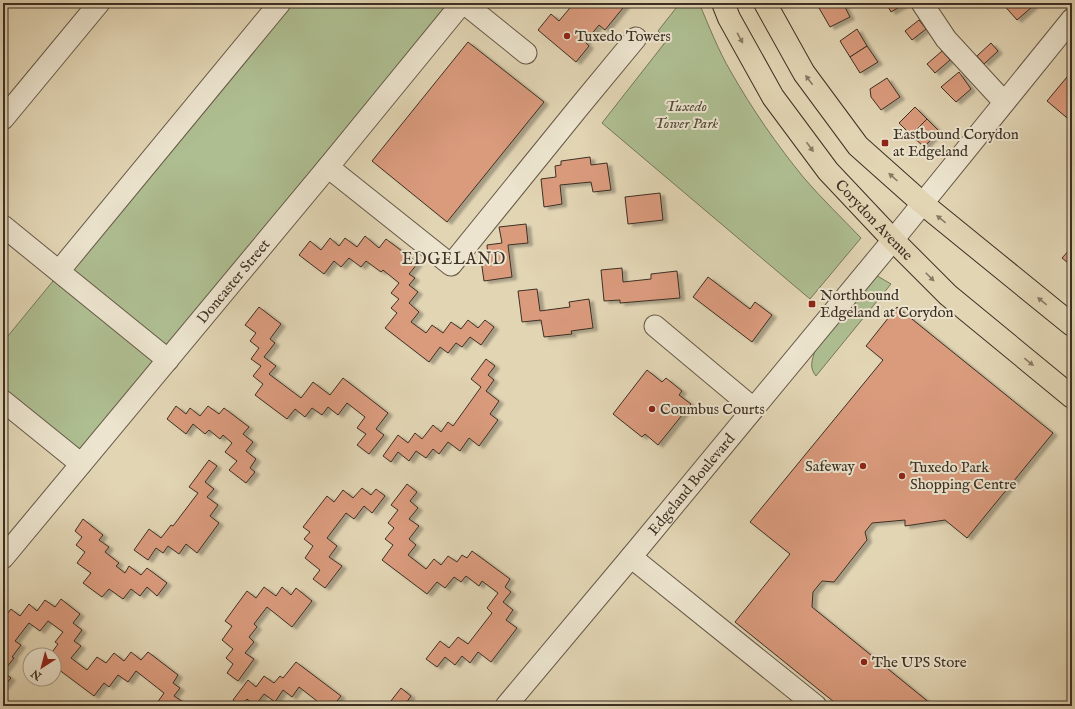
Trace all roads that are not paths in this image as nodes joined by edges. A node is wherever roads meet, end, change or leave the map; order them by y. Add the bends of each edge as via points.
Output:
1 (98, 3) edge
2 (280, 3) edge
3 (463, 3) edge
4 (723, 3) edge
5 (765, 3) edge
6 (922, 3) edge
7 (1072, 19) edge
8 (636, 38) dead end
9 (526, 53) dead end
10 (1004, 102) junction
11 (3, 119) edge
12 (328, 167) junction
13 (922, 203) junction
14 (3, 226) edge
15 (893, 240) junction
16 (59, 271) junction
17 (655, 326) dead end
18 (1072, 326) edge
19 (168, 360) junction
20 (1072, 397) edge
21 (3, 401) edge
22 (753, 408) junction
23 (81, 464) junction
24 (631, 557) junction
25 (3, 558) edge
26 (506, 706) edge
27 (816, 706) edge

1 - 11 street
2 - 16 street
3 - 9 street
3 - 12 street, Doncaster Street
4 -> 15 main road, Corydon Avenue via 773,97 828,172
13 -> 5 main road via 858,146 804,73
6 - 10 street via 946,39
7 - 10 street, Edgeland Boulevard
8 - 12 street via 451,265
10 - 13 street, Edgeland Boulevard
12 - 19 street, Doncaster Street
13 - 15 street, Edgeland Boulevard
18 -> 13 main road
14 - 16 street
15 -> 20 main road, Corydon Avenue via 948,295
15 - 22 street, Edgeland Boulevard
16 - 19 street
17 - 22 street
19 - 23 street, Doncaster Street
21 - 23 street
22 - 24 street, Edgeland Boulevard
23 - 25 street, Doncaster Street
24 - 26 street, Edgeland Boulevard
24 - 27 street

